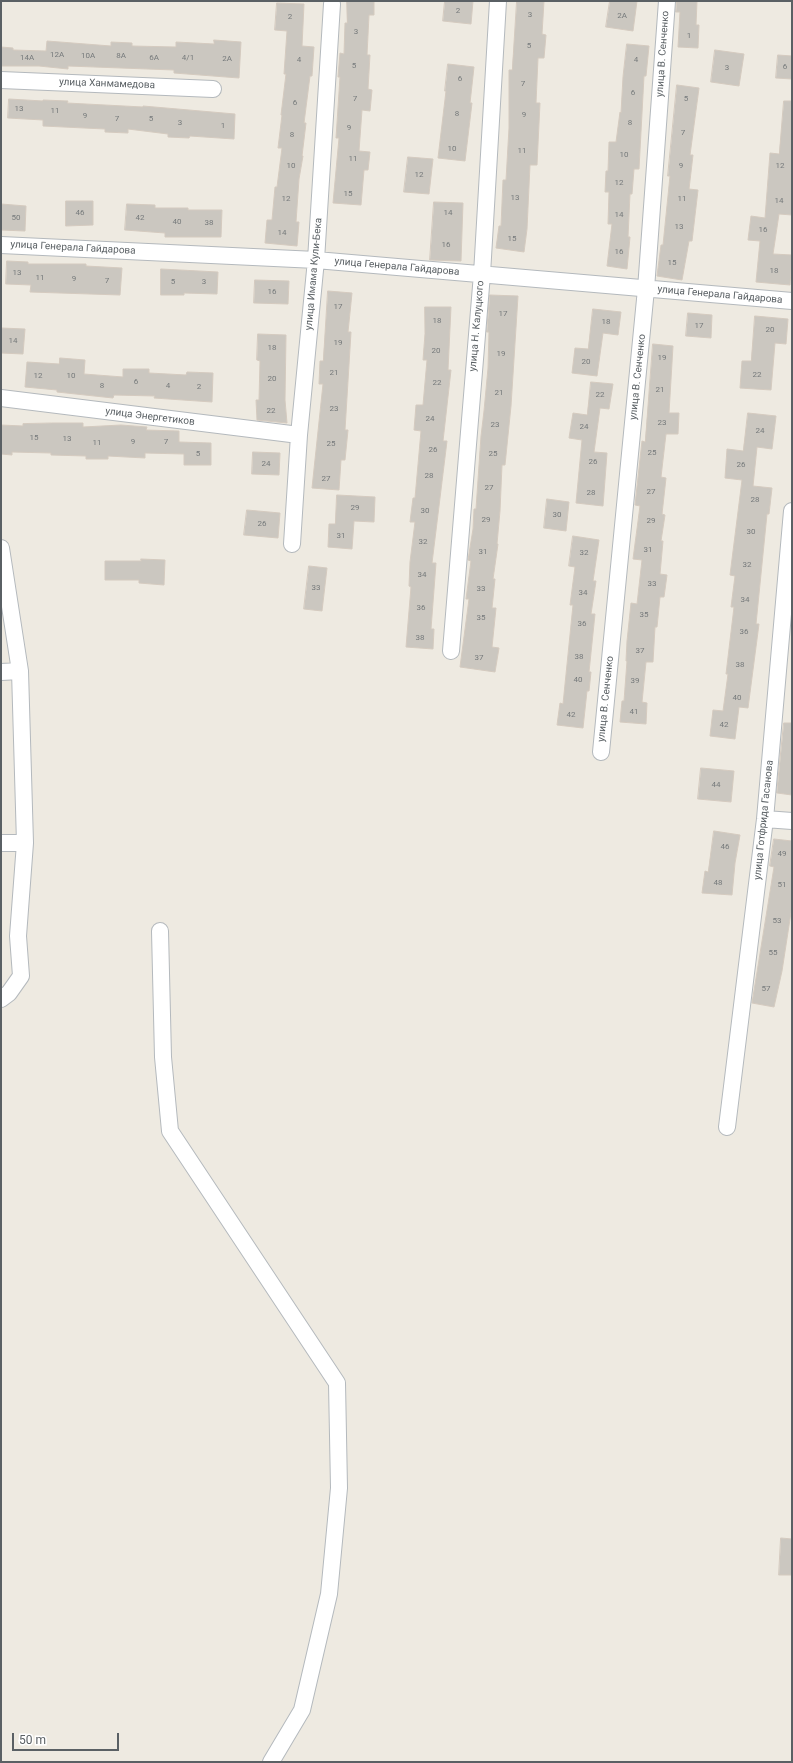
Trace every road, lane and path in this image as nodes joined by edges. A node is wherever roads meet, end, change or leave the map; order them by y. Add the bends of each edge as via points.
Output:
1 (498, 1) edge
2 (667, 1) edge
3 (332, 4) dead end
4 (1, 80) edge
5 (213, 89) dead end
6 (1, 245) edge
7 (316, 260) junction
8 (482, 274) junction
9 (646, 289) junction
10 (792, 301) edge
11 (1, 398) edge
12 (299, 436) junction
13 (792, 511) edge
14 (292, 544) dead end
15 (1, 548) edge
16 (451, 651) dead end
17 (20, 671) junction
18 (1, 672) edge
19 (601, 752) dead end
20 (766, 819) junction
21 (792, 821) edge
22 (1, 843) edge
23 (25, 843) junction
24 (160, 931) dead end
25 (1, 999) edge
26 (726, 1127) dead end
27 (271, 1762) edge

1 - 8 street, улица Н. Калуцкого
2 - 9 street, улица В. Сенченко
3 - 7 street, улица Имама Кули-Бека
4 - 5 street, улица Ханмамедова
6 - 7 street, улица Генерала Гайдарова
7 - 8 street, улица Генерала Гайдарова
7 - 12 street, улица Имама Кули-Бека
8 - 9 street, улица Генерала Гайдарова
8 - 16 street, улица Н. Калуцкого
9 - 10 street, улица Генерала Гайдарова
9 - 19 street, улица В. Сенченко
11 - 12 street, улица Энергетиков
12 - 14 street, улица Имама Кули-Бека
13 - 20 street, улица Готфрида Гасанова
15 - 17 street
17 - 18 street
17 - 23 street
20 - 21 street
20 - 26 street, улица Готфрида Гасанова
22 - 23 street
23 - 25 street via 18,936 21,976 9,993
24 - 27 street via 163,1057 170,1131 337,1384 339,1488 329,1594 302,1710

